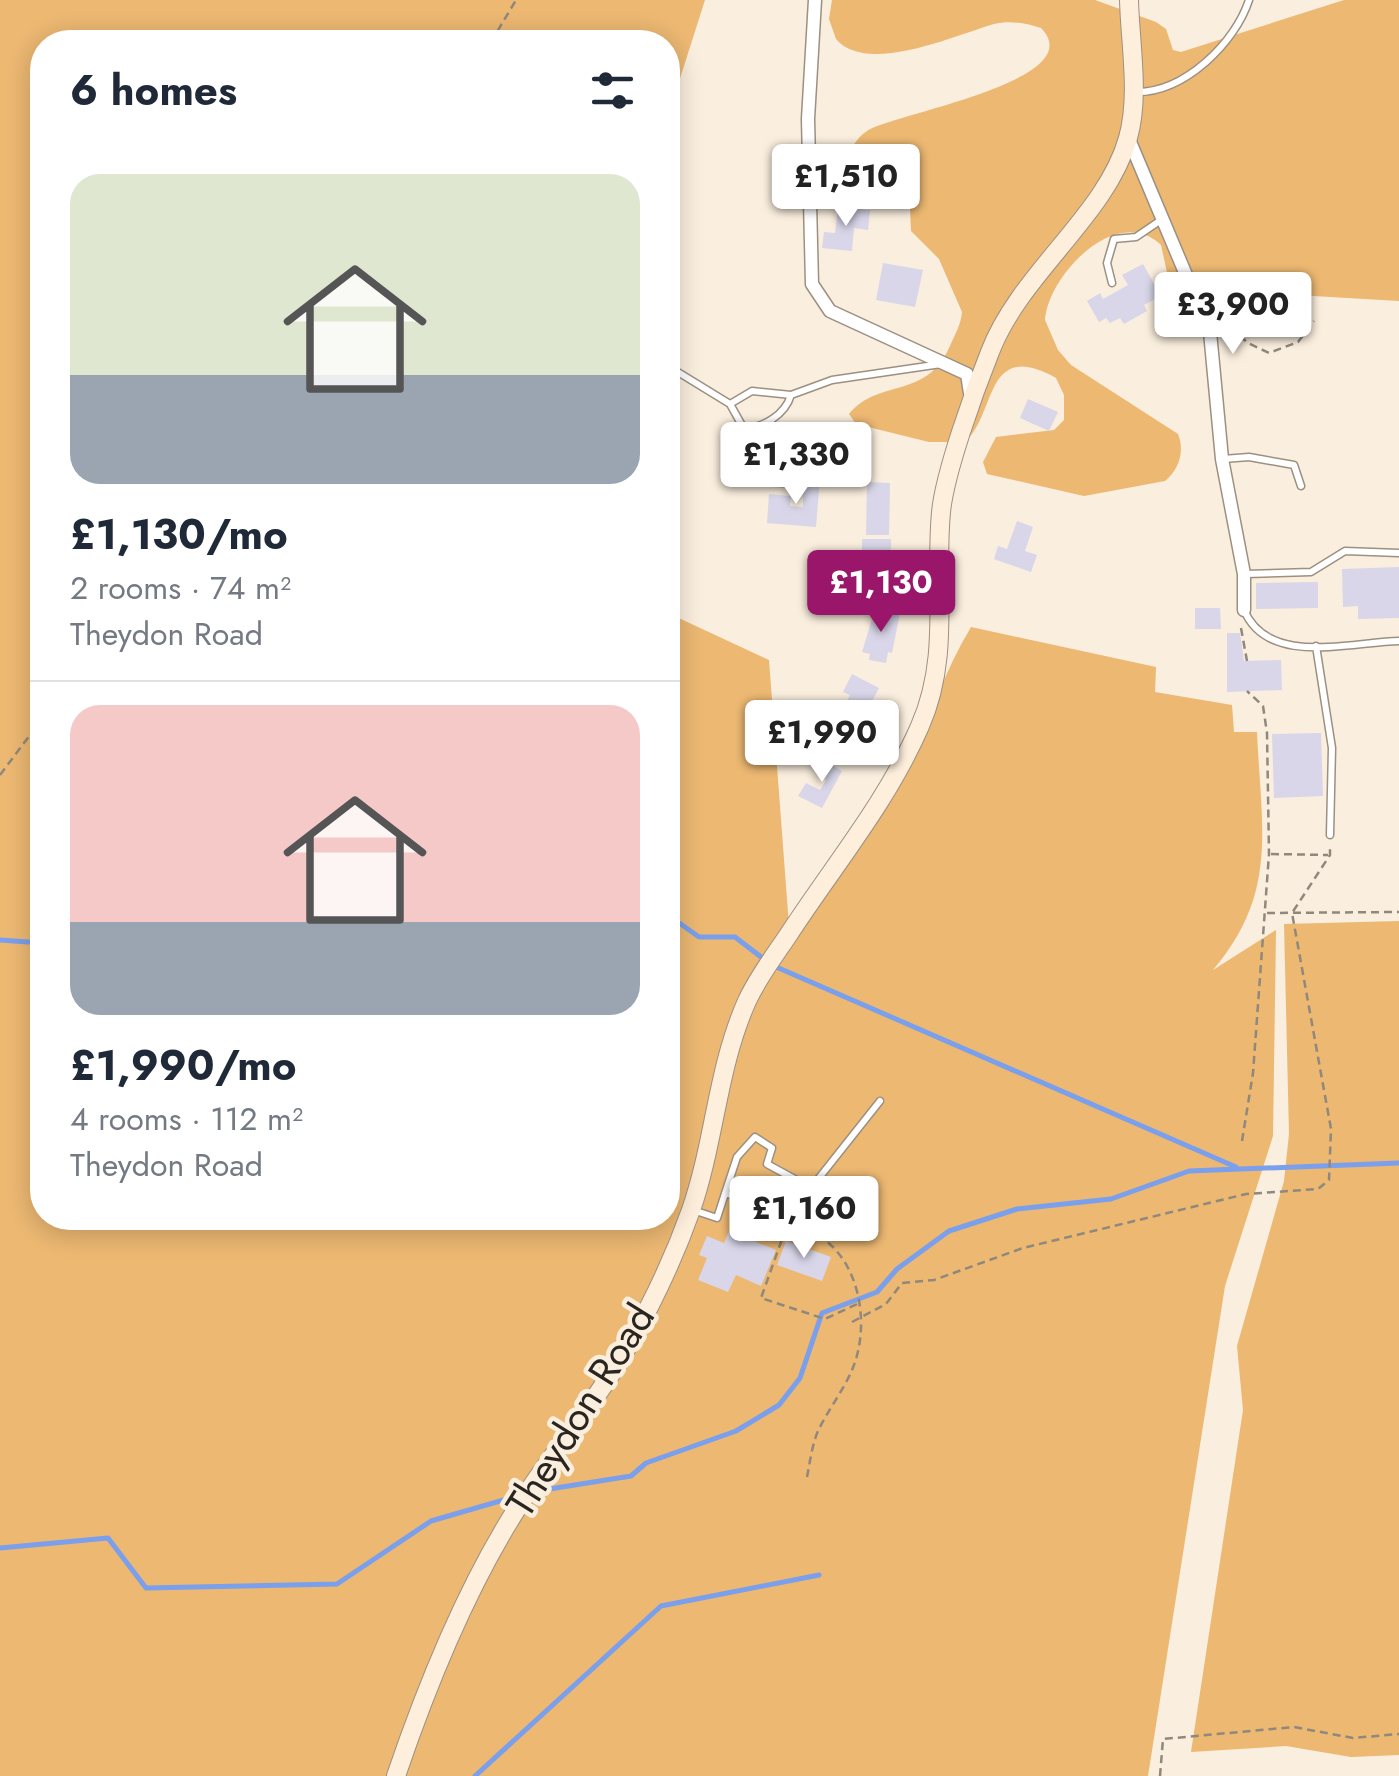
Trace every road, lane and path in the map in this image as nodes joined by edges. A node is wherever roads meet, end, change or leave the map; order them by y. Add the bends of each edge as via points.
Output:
1 (516, 0) edge
2 (815, 0) edge
3 (1130, 0) edge
4 (1249, 0) edge
5 (498, 30) edge
6 (1131, 92) junction
7 (1128, 137) junction
8 (1164, 217) junction
9 (1112, 284) dead end
10 (1196, 299) junction
11 (1314, 320) dead end
12 (946, 364) junction
13 (680, 373) edge
14 (792, 395) junction
15 (730, 404) junction
16 (970, 415) junction
17 (763, 427) junction
18 (1222, 459) junction
19 (772, 481) junction
20 (753, 482) dead end
21 (790, 483) dead end
22 (1300, 486) dead end
23 (1399, 553) edge
24 (1244, 574) junction
25 (1244, 610) joint
26 (1399, 641) edge
27 (1316, 646) junction
28 (1247, 691) dead end
29 (30, 735) edge
30 (0, 775) edge
31 (1330, 836) joint
32 (1269, 854) junction
33 (1330, 855) junction
34 (1399, 912) edge
35 (1266, 913) junction
36 (1292, 913) junction
37 (880, 1101) dead end
38 (1242, 1141) dead end
39 (811, 1188) junction
40 (838, 1190) dead end
41 (725, 1192) junction
42 (692, 1209) junction
43 (793, 1218) junction
44 (822, 1229) junction
45 (858, 1303) junction
46 (859, 1318) junction
47 (852, 1322) dead end
48 (808, 1477) dead end
49 (1399, 1734) edge
50 (396, 1776) edge
51 (1160, 1776) edge

1 - 5 path
2 - 12 street via 808,118 812,284 830,311
3 - 6 street, Theydon Road
4 - 6 lane via 1211,58 1172,84
6 - 7 street, Theydon Road
7 - 8 street
7 - 16 street, Theydon Road via 1098,197 1015,305 990,349
8 - 9 lane via 1136,237 1114,239 1107,262
8 - 10 street
10 - 11 path via 1248,344 1269,353 1298,342
10 - 18 street via 1210,332
12 - 14 lane via 832,380
12 - 16 street via 971,382
13 - 15 lane
14 - 15 lane via 752,391
14 - 17 lane
15 - 17 lane via 744,429
16 - 42 street, Theydon Road via 942,506 942,628 932,692 862,832 749,995 721,1076
17 - 19 lane
18 - 22 lane via 1294,465
18 - 24 street
19 - 20 lane
19 - 21 lane
23 - 24 lane via 1345,550 1311,572
24 - 25 street
25 - 27 lane via 1252,627 1278,644
26 - 27 lane
27 - 31 lane via 1332,748
28 - 32 path via 1263,706 1267,733
29 - 30 path
31 - 33 path
32 - 33 path
32 - 35 path
33 - 36 path
34 - 36 path
35 - 36 path
35 - 38 path
36 - 46 path via 1331,1128 1329,1180 1318,1189 1246,1194 1023,1248 934,1280 902,1283 886,1304
37 - 39 lane
39 - 41 lane via 767,1164 772,1148 756,1137 737,1157
39 - 43 lane
40 - 44 lane
41 - 42 lane via 717,1218
41 - 43 lane
42 - 50 street, Theydon Road via 628,1345 516,1510 459,1620
43 - 44 lane
43 - 45 path via 761,1298 825,1319
44 - 45 path via 855,1278
45 - 46 path
46 - 47 path
46 - 48 path via 853,1368 816,1435
49 - 51 path via 1353,1738 1294,1728 1164,1739

